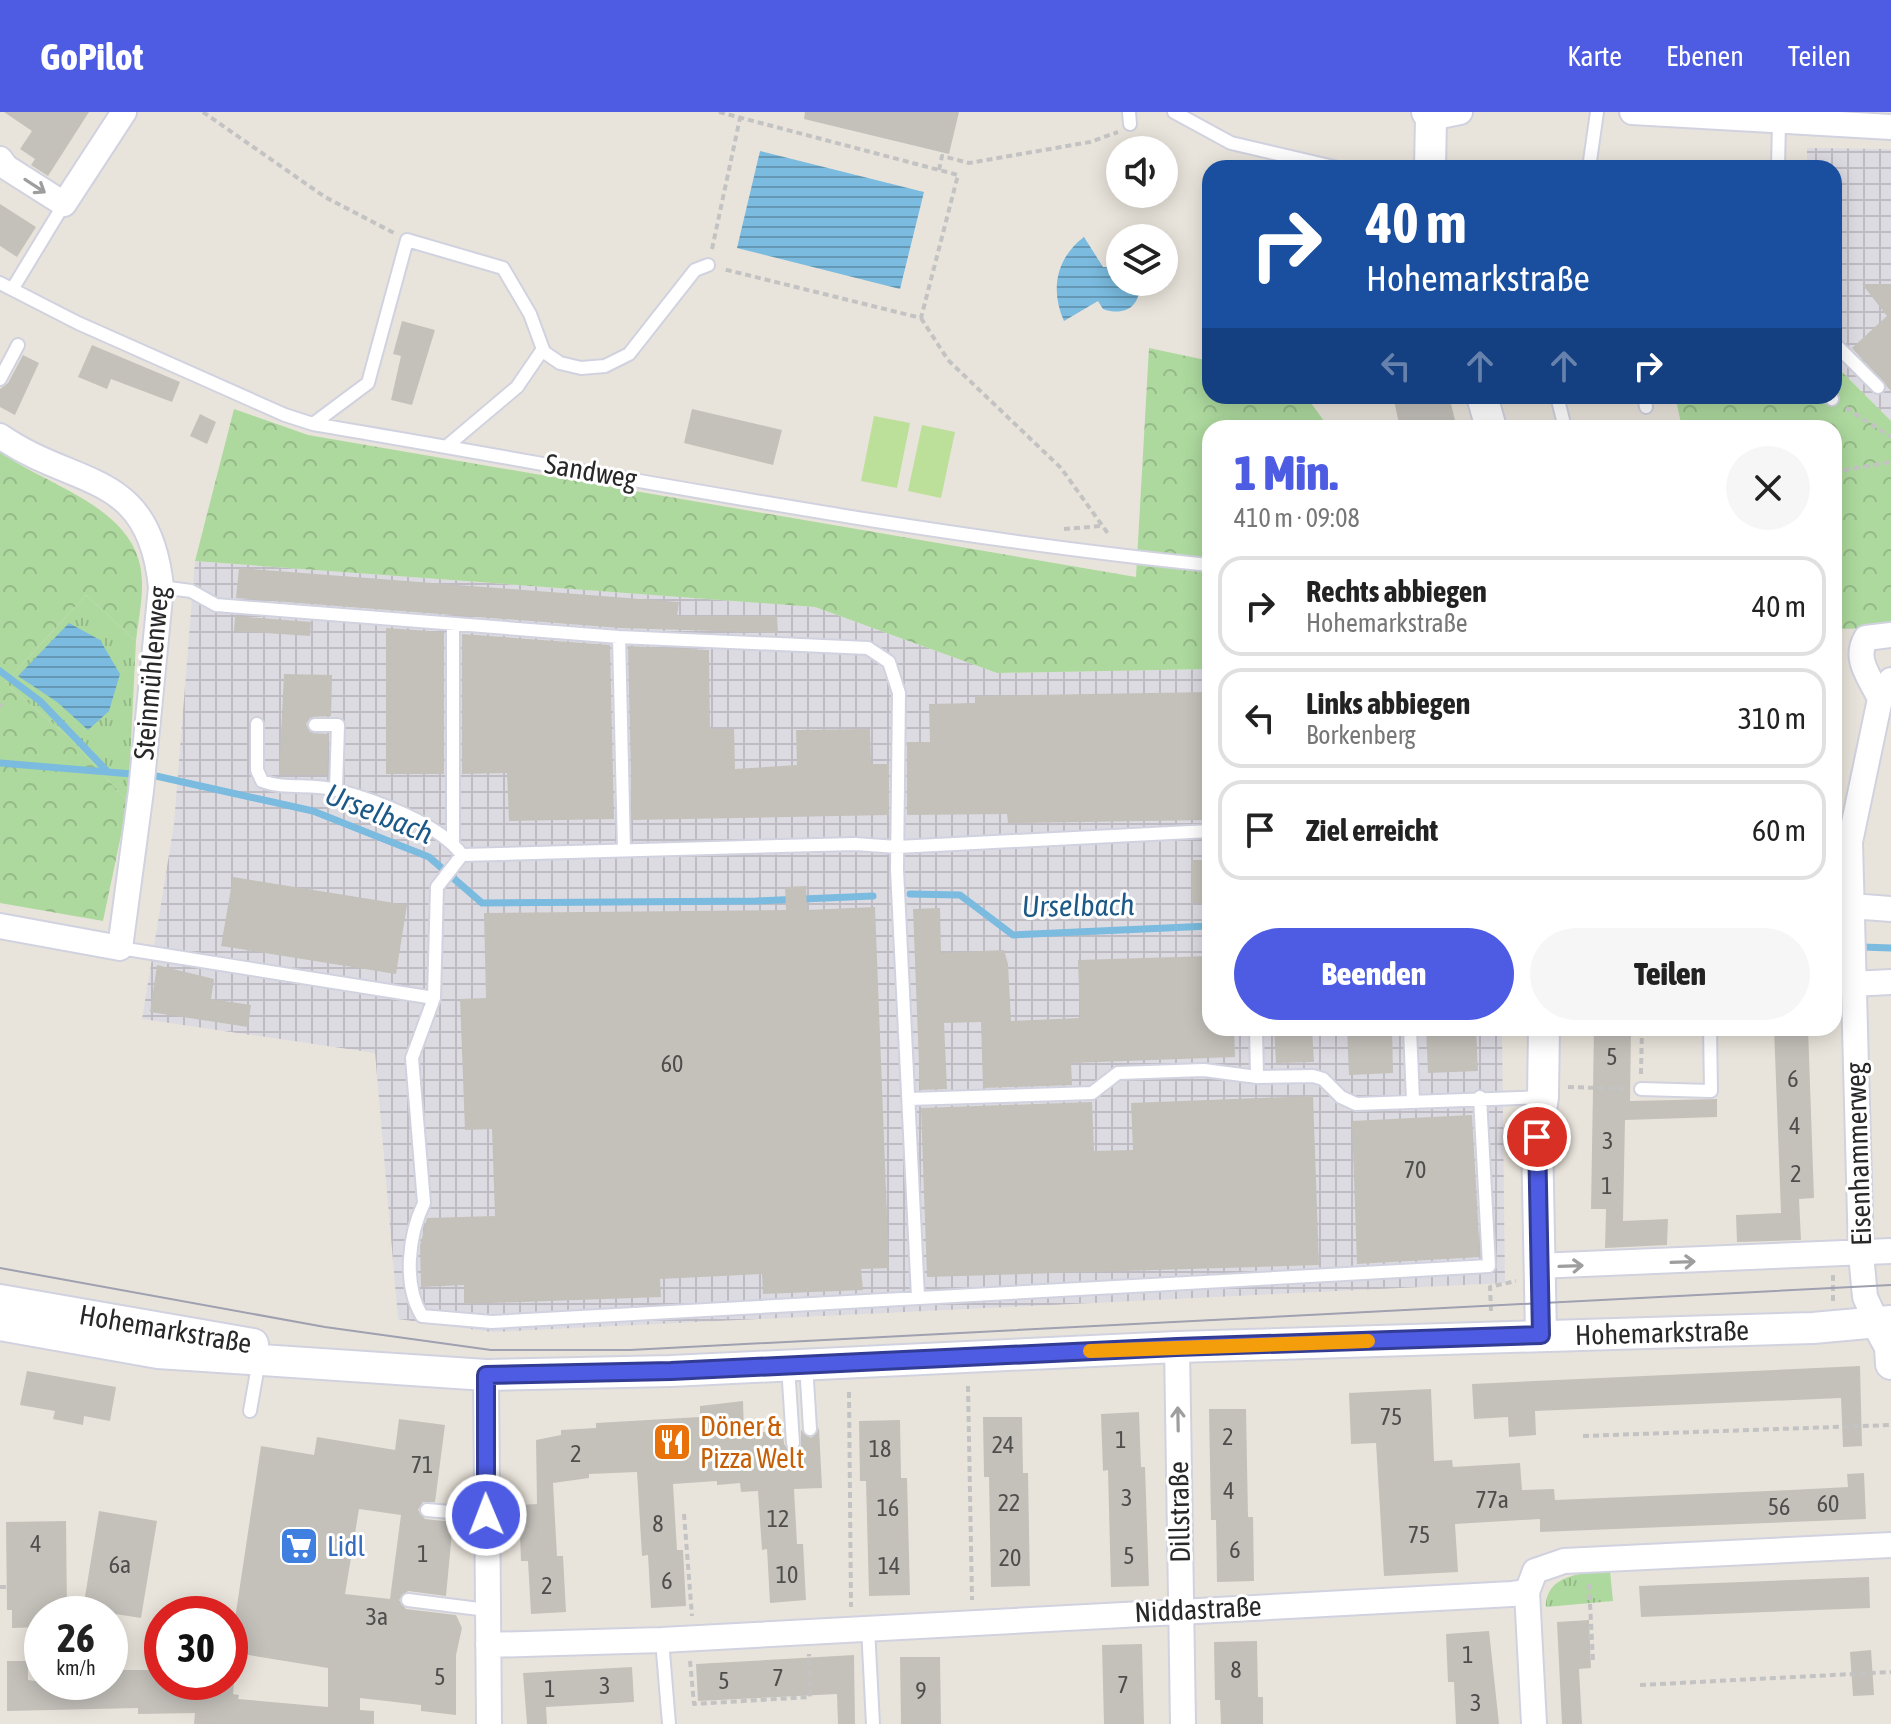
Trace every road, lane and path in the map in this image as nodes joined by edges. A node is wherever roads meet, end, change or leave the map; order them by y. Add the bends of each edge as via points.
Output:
1 (124, 112) edge
2 (203, 112) edge
3 (719, 112) edge
4 (1174, 112) edge
5 (1597, 112) edge
6 (1632, 112) edge
7 (1439, 114) edge
8 (740, 118) junction
9 (1130, 118) edge
10 (1779, 122) junction
11 (1891, 127) edge
12 (1304, 160) edge
13 (1431, 160) edge
14 (1590, 160) edge
15 (1778, 160) edge
16 (3, 163) edge
17 (938, 170) junction
18 (64, 204) junction
19 (407, 240) junction
20 (708, 265) junction
21 (0, 283) edge
22 (13, 288) junction
23 (921, 318) junction
24 (18, 345) dead end
25 (543, 349) junction
26 (1842, 351) edge
27 (0, 379) edge
28 (1878, 387) dead end
29 (1840, 404) edge
30 (313, 424) junction
31 (0, 436) edge
32 (1891, 437) edge
33 (447, 446) junction
34 (1891, 462) edge
35 (1842, 471) edge
36 (1120, 556) junction
37 (1202, 564) edge
38 (161, 587) junction
39 (453, 624) junction
40 (1891, 635) edge
41 (619, 637) junction
42 (1887, 693) edge
43 (257, 724) dead end
44 (315, 725) dead end
45 (336, 790) junction
46 (1202, 831) edge
47 (453, 842) junction
48 (897, 847) junction
49 (624, 850) junction
50 (458, 859) junction
51 (1891, 909) edge
52 (1852, 916) junction
53 (0, 926) edge
54 (120, 948) junction
55 (1846, 975) edge
56 (1891, 982) edge
57 (434, 998) junction
58 (1256, 1036) edge
59 (1410, 1036) edge
60 (1544, 1036) edge
61 (1642, 1036) edge
62 (1710, 1036) edge
63 (1257, 1077) junction
64 (1641, 1089) junction
65 (1480, 1097) junction
66 (1543, 1097) junction
67 (909, 1099) junction
68 (1413, 1101) junction
69 (1891, 1251) edge
70 (1861, 1254) junction
71 (1831, 1256) junction
72 (1537, 1266) junction
73 (918, 1297) junction
74 (0, 1300) edge
75 (1822, 1302) dead end
76 (1884, 1321) edge
77 (0, 1325) edge
78 (1541, 1335) junction
79 (1489, 1337) junction
80 (1177, 1347) junction
81 (260, 1354) junction
82 (797, 1364) junction
83 (1891, 1364) edge
84 (486, 1375) junction
85 (968, 1386) dead end
86 (849, 1392) dead end
87 (250, 1411) dead end
88 (1891, 1425) edge
89 (810, 1429) dead end
90 (1583, 1436) dead end
91 (793, 1443) dead end
92 (427, 1510) dead end
93 (684, 1514) dead end
94 (486, 1515) junction
95 (1891, 1545) edge
96 (0, 1587) edge
97 (7, 1587) dead end
98 (1527, 1592) junction
99 (408, 1600) dead end
100 (1590, 1603) dead end
101 (1181, 1609) junction
102 (487, 1610) junction
103 (972, 1623) junction
104 (859, 1628) junction
105 (809, 1631) junction
106 (691, 1638) junction
107 (662, 1640) junction
108 (488, 1645) junction
109 (1593, 1661) dead end
110 (1891, 1672) edge
111 (1640, 1685) dead end
112 (489, 1724) edge
113 (669, 1724) edge
114 (873, 1724) edge
115 (1183, 1724) edge
116 (1534, 1724) edge

1 - 18 street
2 - 19 path via 325,197
3 - 8 path
4 - 12 lane via 1231,143
5 - 14 lane
6 - 10 street
7 - 13 street
8 - 17 path
8 - 20 path
9 - 17 path via 1108,138 969,163 942,156
10 - 11 street
10 - 15 lane
16 -> 18 street
17 - 23 path via 958,175
18 - 22 lane
19 - 25 lane via 503,268
19 - 30 lane via 368,383
20 - 23 path
20 - 25 lane via 695,270 629,354 605,366 581,368 560,363
21 - 22 lane, Sandweg
22 - 30 lane, Sandweg via 78,323
23 - 36 path via 948,360 1061,468 1121,548
24 - 27 lane
25 - 33 lane via 517,387
26 - 28 lane
29 - 32 path
30 - 33 lane, Sandweg
31 - 38 street, Steinmühlenweg via 125,499 148,528
33 - 36 lane, Sandweg
34 - 35 path
36 - 37 lane, Sandweg
38 - 39 lane via 191,591 216,605
38 - 54 street, Steinmühlenweg
39 - 41 lane
39 - 47 lane
40 - 42 street, Eisenhammerweg via 1866,638 1860,648 1862,668
41 - 48 lane via 868,648 889,662 899,693
41 - 49 lane
42 - 52 street, Eisenhammerweg via 1850,842
43 - 45 lane via 257,770 262,781
44 - 45 lane via 338,725
45 - 47 lane via 417,820
46 - 48 lane
47 - 50 lane
48 - 49 lane
48 - 67 lane
49 - 50 lane
50 - 57 lane via 437,887
51 - 52 street
52 - 55 street, Eisenhammerweg
53 - 54 street
54 - 57 lane
55 - 56 street
55 - 70 street, Eisenhammerweg
57 - 73 lane via 412,1058 424,1203 414,1224 410,1296 422,1316 492,1322
58 - 63 lane
59 - 68 lane
60 - 66 street
61 - 64 path
62 - 64 lane via 1711,1091
63 - 67 lane via 1204,1070 1118,1073 1092,1093
63 - 68 lane via 1313,1076 1356,1104
64 - 66 path via 1564,1087
65 - 66 lane
65 - 68 lane
65 - 73 lane via 1489,1266
66 - 72 street via 1537,1137
67 - 73 lane
69 - 70 street
70 - 71 street
70 - 76 street, Eisenhammerweg via 1865,1297
72 -> 71 street
71 - 75 path via 1835,1300
72 - 78 street
72 - 79 path via 1514,1283 1490,1287
74 - 81 street, Hohemarkstraße
76 - 78 street, Hohemarkstraße via 1813,1328
76 - 83 street
77 - 81 street, Hohemarkstraße via 158,1353
78 - 79 street, Hohemarkstraße
79 - 80 street, Hohemarkstraße
80 - 82 street, Hohemarkstraße
101 -> 80 street, Dillstraße
81 - 84 street, Hohemarkstraße
81 - 87 lane
82 - 84 street, Hohemarkstraße
82 - 89 lane
82 - 91 lane
84 - 94 street
85 - 103 path
86 - 104 path
88 - 90 path
92 - 94 lane
93 - 106 path
94 - 102 street
95 - 98 street via 1564,1561 1535,1571
96 - 97 path
98 - 101 street, Niddastraße
98 - 116 street
99 - 102 lane
100 - 109 path
101 - 103 street, Niddastraße
101 - 115 street, Dillstraße
102 - 108 street
103 - 104 street, Niddastraße
104 - 105 street, Niddastraße
104 - 114 lane
105 - 106 street, Niddastraße
105 - 106 path via 810,1697 694,1704
106 - 107 street, Niddastraße
107 - 108 street, Niddastraße
107 - 113 lane
108 - 112 street
110 - 111 path

